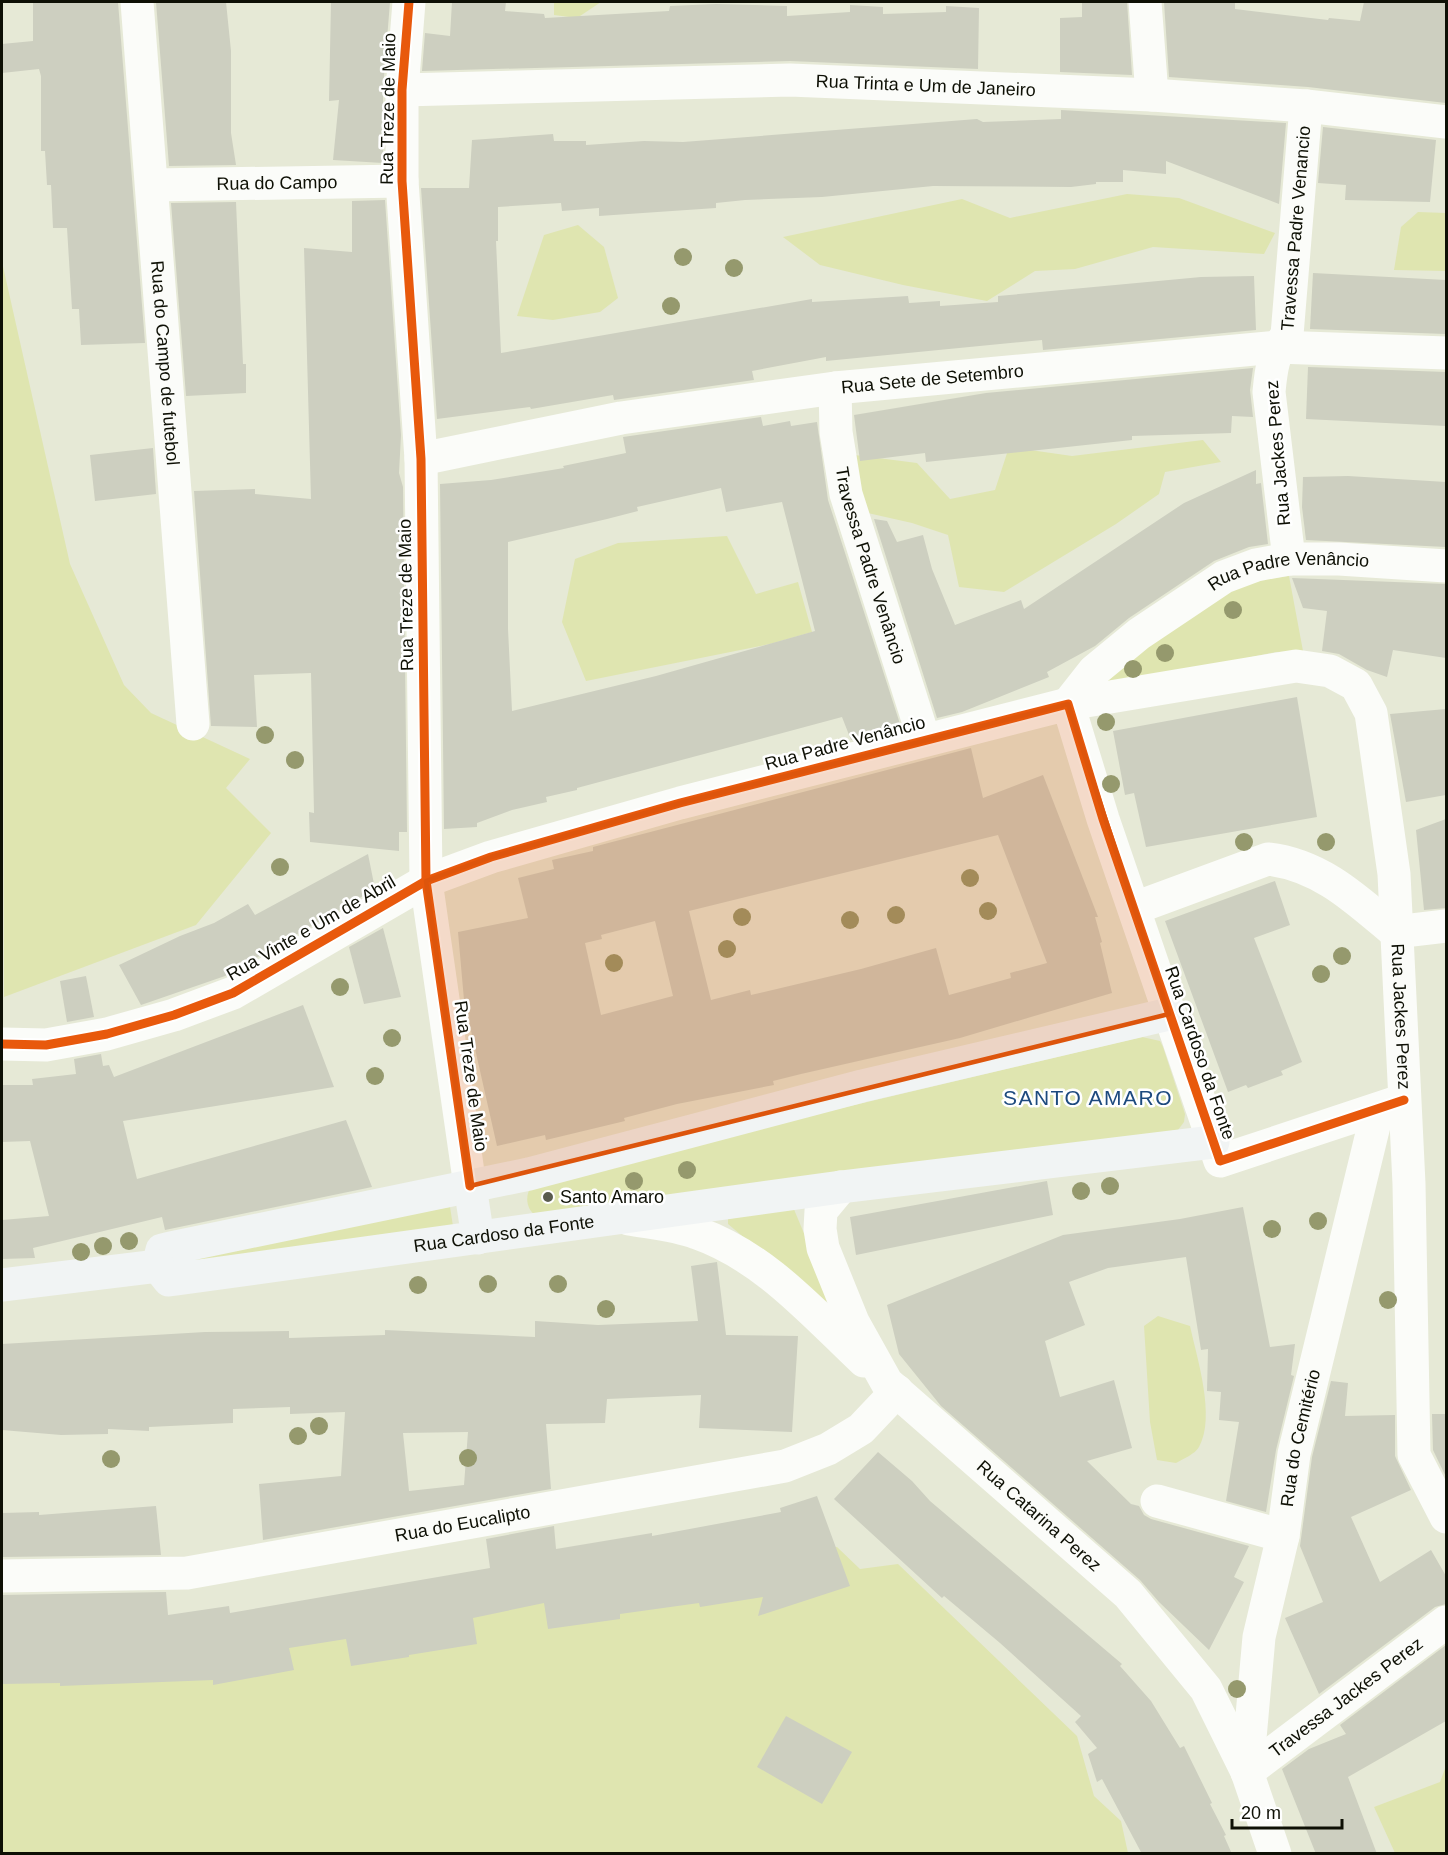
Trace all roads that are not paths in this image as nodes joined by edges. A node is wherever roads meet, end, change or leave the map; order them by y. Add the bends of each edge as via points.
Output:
1 (137, 2) edge
2 (409, 2) edge
3 (1145, 2) edge
4 (402, 90) junction
5 (1152, 95) junction
6 (1306, 106) junction
7 (1446, 122) edge
8 (402, 181) junction
9 (153, 185) junction
10 (1277, 347) junction
11 (1446, 353) edge
12 (835, 388) junction
13 (421, 459) junction
14 (1288, 559) junction
15 (1446, 566) edge
16 (1296, 666) joint
17 (1068, 704) junction
18 (193, 724) dead end
19 (924, 739) junction
20 (426, 881) junction
21 (1135, 908) junction
22 (1446, 926) edge
23 (1395, 933) junction
24 (1169, 1014) junction
25 (2, 1044) edge
26 (1391, 1104) junction
27 (1213, 1142) junction
28 (470, 1186) junction
29 (841, 1187) junction
30 (617, 1218) junction
31 (478, 1239) junction
32 (158, 1266) junction
33 (2, 1285) edge
34 (892, 1387) junction
35 (1157, 1501) dead end
36 (1444, 1508) edge
37 (1283, 1536) junction
38 (2, 1576) edge
39 (1446, 1622) edge
40 (1247, 1772) junction
41 (1275, 1854) edge

1 - 9 street, Rua do Campo de futebol
2 - 4 street, Rua Treze de Maio
3 - 5 street
4 - 5 street, Rua Trinta e Um de Janeiro via 790,80
4 - 8 street, Rua Treze de Maio
5 - 6 street, Rua Trinta e Um de Janeiro
6 - 7 street, Rua Trinta e Um de Janeiro
6 - 10 street, Travessa Padre Venancio via 1287,335
8 - 9 street, Rua do Campo
8 - 13 street, Rua Treze de Maio
9 - 18 street, Rua do Campo de futebol
10 - 11 street, Rua Sete de Setembro
10 - 12 street, Rua Sete de Setembro
10 - 14 street, Rua Jackes Perez via 1269,392
12 - 13 street, Rua Sete de Setembro via 621,418
12 - 19 street, Travessa Padre Venâncio via 836,432 846,494
13 - 20 street, Rua Treze de Maio
14 - 15 street, Rua Padre Venâncio
14 - 17 street, Rua Padre Venâncio via 1224,577 1103,663
16 - 17 street, Rua Padre Venâncio
16 - 23 street, Rua Jackes Perez via 1330,671 1356,685 1371,712 1395,874
17 - 19 street, Rua Padre Venâncio
17 - 21 street
19 - 20 street, Rua Padre Venâncio via 491,857
20 - 25 street, Rua Vinte e Um de Abril via 233,993 107,1034 46,1045
20 - 28 street, Rua Treze de Maio
21 - 23 street via 1268,860 1287,862 1342,887
21 - 24 street, Rua Cardoso da Fonte
22 - 23 street
23 - 26 street, Rua Jackes Perez
24 - 27 street, Rua Cardoso da Fonte
24 - 28 main road, Rua Cardoso da Fonte via 862,1086
26 - 27 street, Rua Cardoso da Fonte via 1220,1161
26 - 36 street, Rua Jackes Perez via 1409,1184 1414,1455
26 - 37 street, Rua do Cemitério via 1294,1454
27 - 29 main road, Rua Cardoso da Fonte
28 - 31 main road
28 - 32 main road, Rua Cardoso da Fonte via 162,1250
29 - 30 main road, Rua Cardoso da Fonte
29 - 34 street, Rua Catarina Perez via 821,1211 823,1248 853,1322
30 - 31 main road, Rua Cardoso da Fonte
30 - 34 street via 696,1232 747,1256
31 - 32 main road, Rua Cardoso da Fonte via 169,1280
32 - 33 main road
34 - 38 street, Rua do Eucalipto via 861,1429 828,1449 785,1466 187,1573
34 - 40 street, Rua Catarina Perez via 1128,1594 1206,1689
35 - 37 street
37 - 40 street, Rua do Cemitério via 1259,1637
39 - 40 street, Travessa Jackes Perez
40 - 41 street, Rua Catarina Perez

